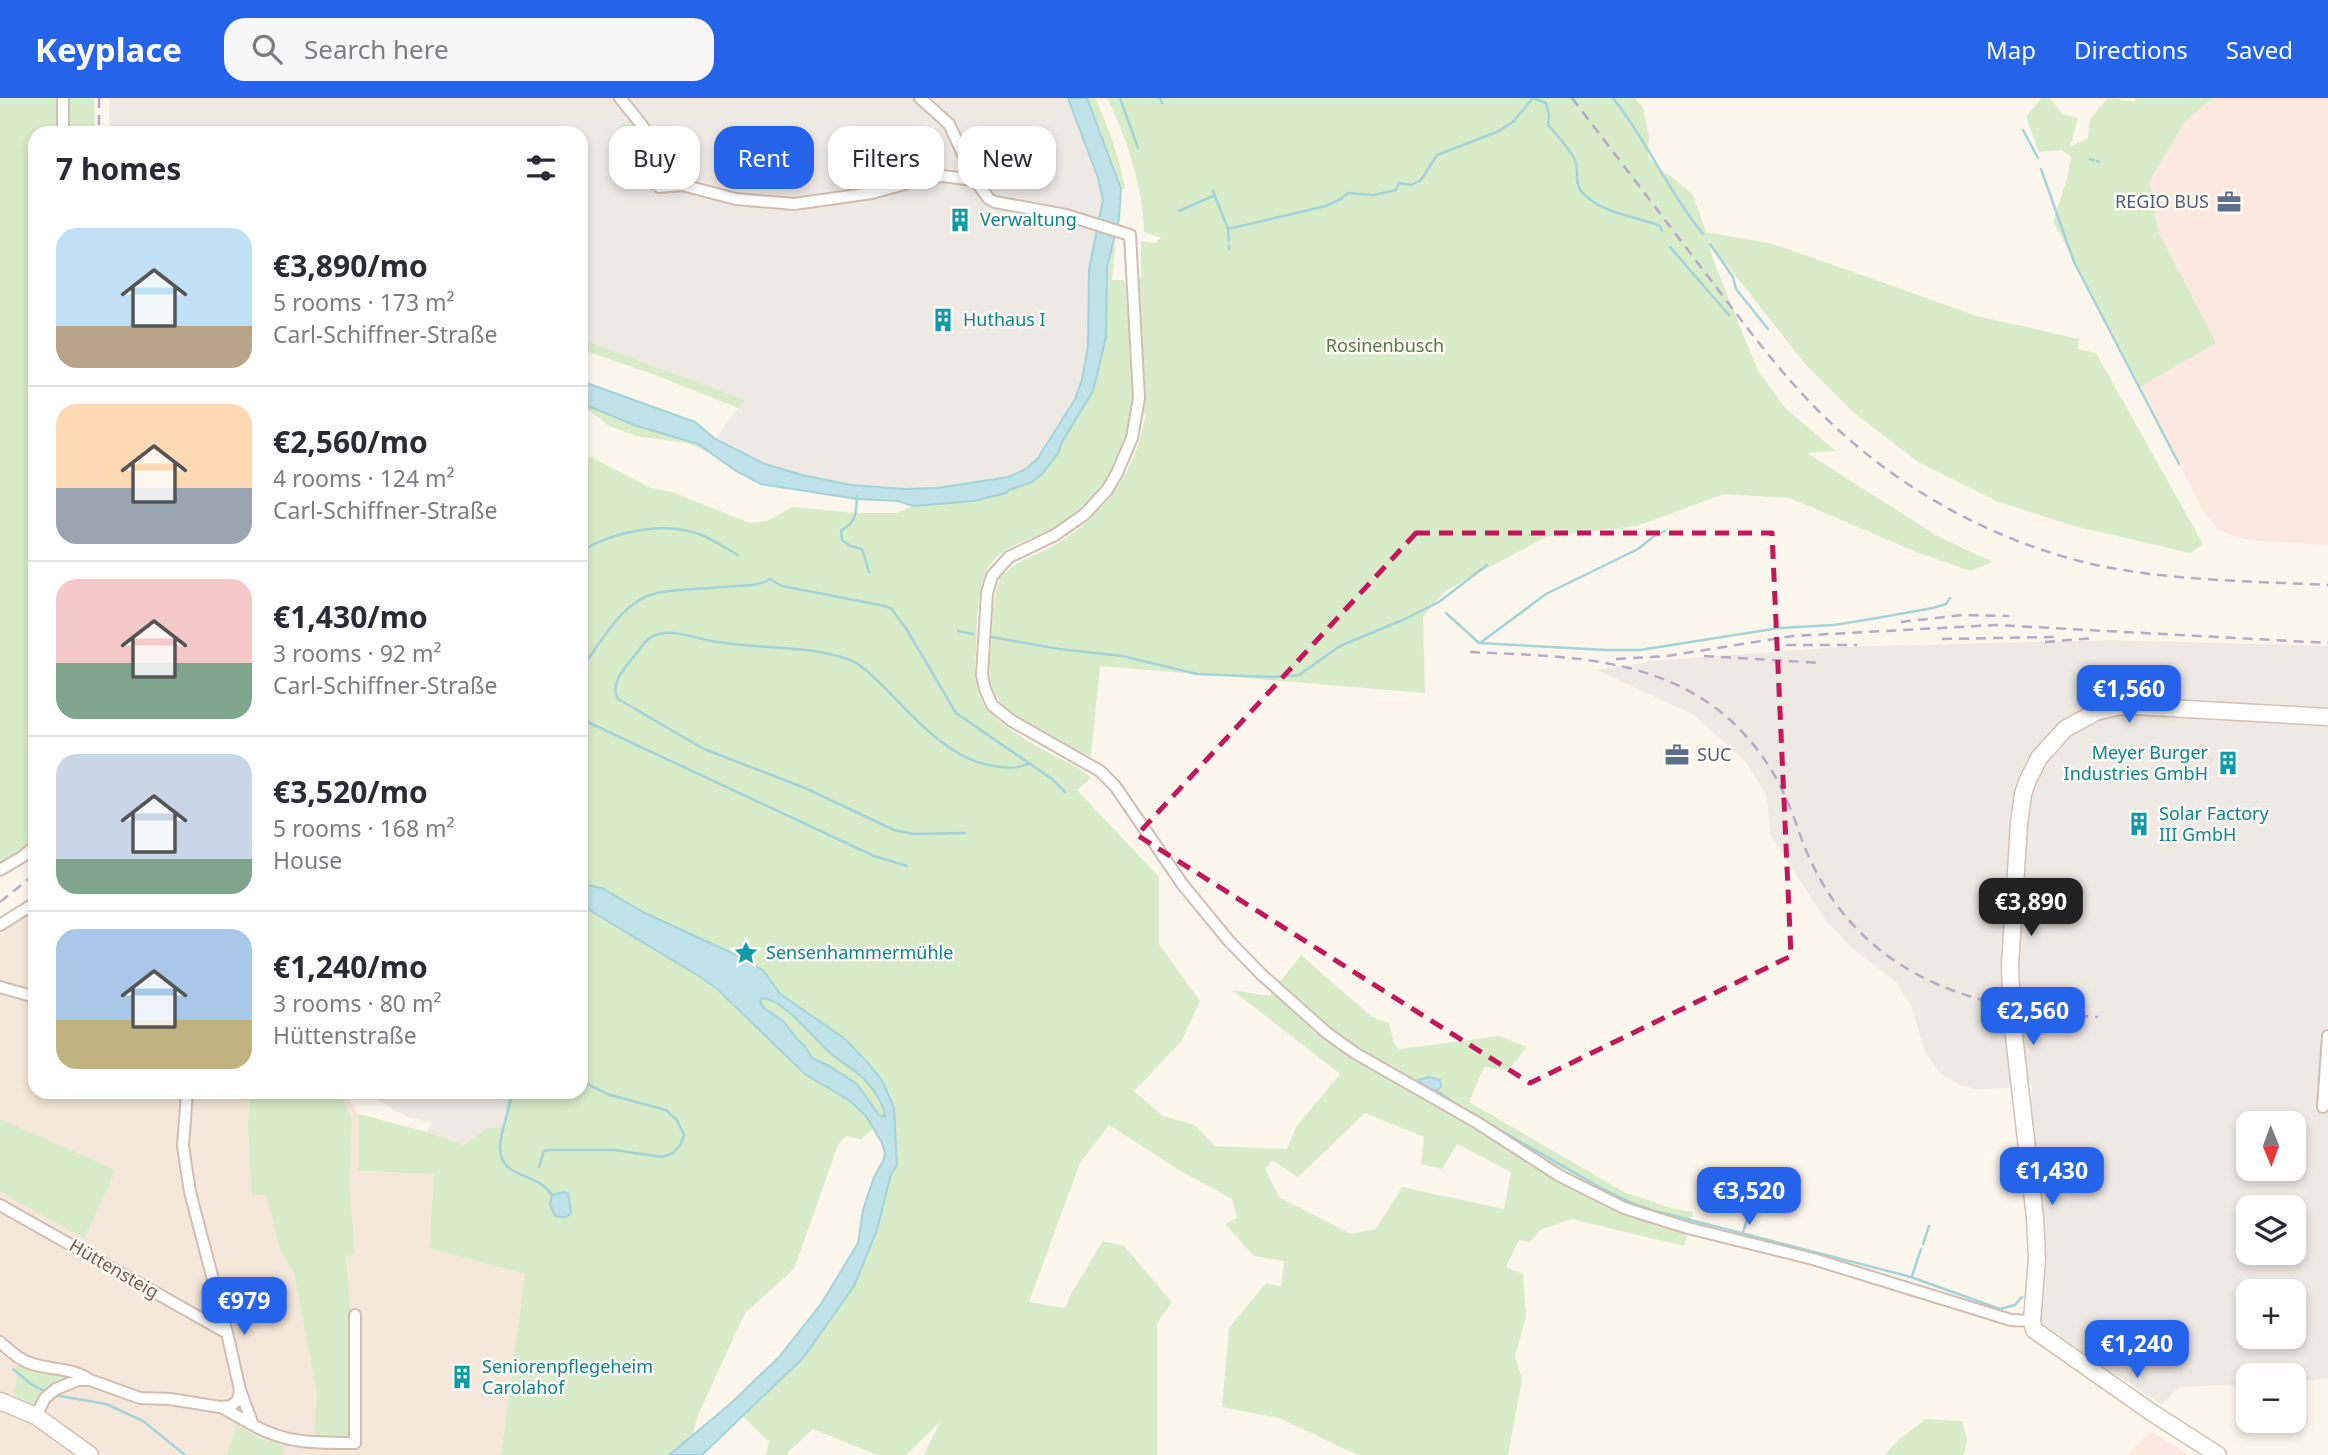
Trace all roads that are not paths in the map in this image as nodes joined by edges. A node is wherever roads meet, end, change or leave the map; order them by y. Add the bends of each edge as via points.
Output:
1 (63, 98) edge
2 (620, 98) edge
3 (920, 98) edge
4 (63, 126) edge
5 (958, 143) edge
6 (958, 178) edge
7 (981, 189) edge
8 (2328, 717) edge
9 (28, 851) edge
10 (0, 870) edge
11 (28, 907) edge
12 (0, 925) edge
13 (0, 987) edge
14 (28, 995) edge
15 (2328, 1036) edge
16 (186, 1099) edge
17 (2323, 1107) dead end
18 (0, 1205) edge
19 (355, 1315) dead end
20 (2032, 1321) junction
21 (228, 1333) junction
22 (0, 1342) edge
23 (90, 1380) junction
24 (240, 1390) junction
25 (0, 1401) edge
26 (220, 1407) junction
27 (36, 1416) junction
28 (253, 1425) junction
29 (90, 1455) edge
30 (2218, 1455) edge

1 - 4 street
2 - 6 street via 667,166 667,178 659,187 682,186 736,199 794,204 926,178
3 - 5 street via 949,124
7 - 20 street via 995,202 1066,215 1130,235 1139,398 1132,438 1107,490 1085,514 1055,535 1009,557 992,576 982,675 992,705 1107,778 1229,940 1327,1033 1560,1176 1658,1220 1812,1259 2011,1320
8 - 20 main road via 2134,706 2096,712 2065,729 2039,758 2028,780 2019,824 2010,965 2035,1218
9 - 10 street
11 - 12 street
13 - 14 street
15 - 17 street
16 - 21 street via 183,1146 190,1192
18 - 21 street, Hüttensteig
19 - 28 street via 355,1443 292,1440
20 - 30 main road via 2034,1330 2056,1347
21 - 24 street
22 - 23 street via 26,1362 81,1373
23 - 26 street via 140,1398
23 - 27 street via 56,1389
24 - 26 street via 235,1404
24 - 28 street
25 - 27 main road
26 - 28 street
27 - 29 main road

